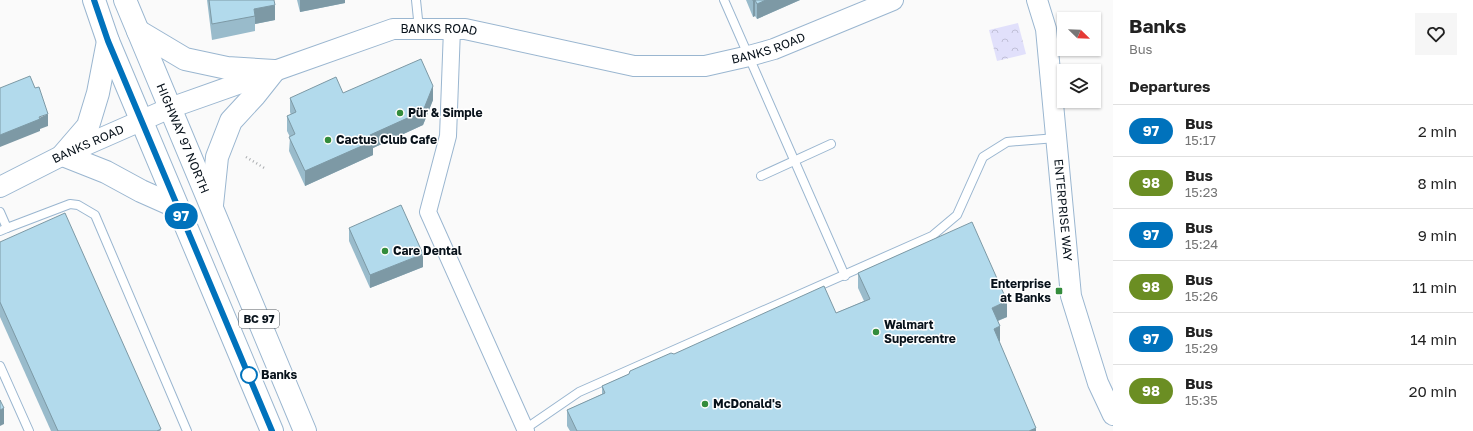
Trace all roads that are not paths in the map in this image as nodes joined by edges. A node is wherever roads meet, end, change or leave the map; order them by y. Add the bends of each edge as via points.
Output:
1 (94, 0) edge
2 (125, 0) edge
3 (416, 0) edge
4 (724, 0) edge
5 (893, 0) edge
6 (1037, 0) edge
7 (419, 29) junction
8 (452, 29) junction
9 (138, 31) junction
10 (108, 41) junction
11 (749, 56) junction
12 (274, 72) junction
13 (170, 108) junction
14 (142, 120) junction
15 (1057, 138) junction
16 (831, 144) dead end
17 (63, 155) junction
18 (795, 160) junction
19 (761, 176) dead end
20 (0, 186) edge
21 (177, 207) junction
22 (212, 208) junction
23 (0, 212) edge
24 (3, 230) edge
25 (845, 276) junction
26 (0, 366) edge
27 (1113, 415) edge
28 (526, 430) edge
29 (29, 431) edge
30 (187, 431) edge
31 (272, 431) edge
32 (305, 431) edge

1 - 10 highway, BC 97
2 - 9 highway, HIGHWAY 97 NORTH / BC 97
3 - 7 lane
4 - 11 lane
5 - 11 street, BANKS ROAD via 774,49
6 - 15 street, ENTERPRISE WAY via 1046,29
7 - 8 street, BANKS ROAD
7 - 12 street, BANKS ROAD via 393,29
8 - 11 street, BANKS ROAD via 465,29 634,66 705,66
8 - 28 street via 448,136 428,212
9 - 12 highway via 186,59 227,68
9 - 13 highway, HIGHWAY 97 NORTH / BC 97
10 - 14 highway, BC 97
10 - 17 highway via 98,93 88,126
11 - 18 lane
12 - 13 street, BANKS ROAD
12 - 22 highway via 231,121 217,157
13 - 14 street, BANKS ROAD
13 - 22 highway, HIGHWAY 97 NORTH / BC 97
14 - 17 street, BANKS ROAD
14 - 21 highway, BC 97
15 - 25 lane via 1007,142 983,158 958,215 932,236
15 - 27 street, ENTERPRISE WAY via 1071,296 1098,383
16 - 18 lane
17 - 20 street, BANKS ROAD
17 - 21 highway via 106,172
18 - 19 lane
18 - 25 lane
21 - 31 highway, BC 97
22 - 32 highway, HIGHWAY 97 NORTH / BC 97
23 - 24 lane
24 - 30 lane via 70,204 78,205 95,215
25 - 28 lane via 579,392
26 - 29 lane

